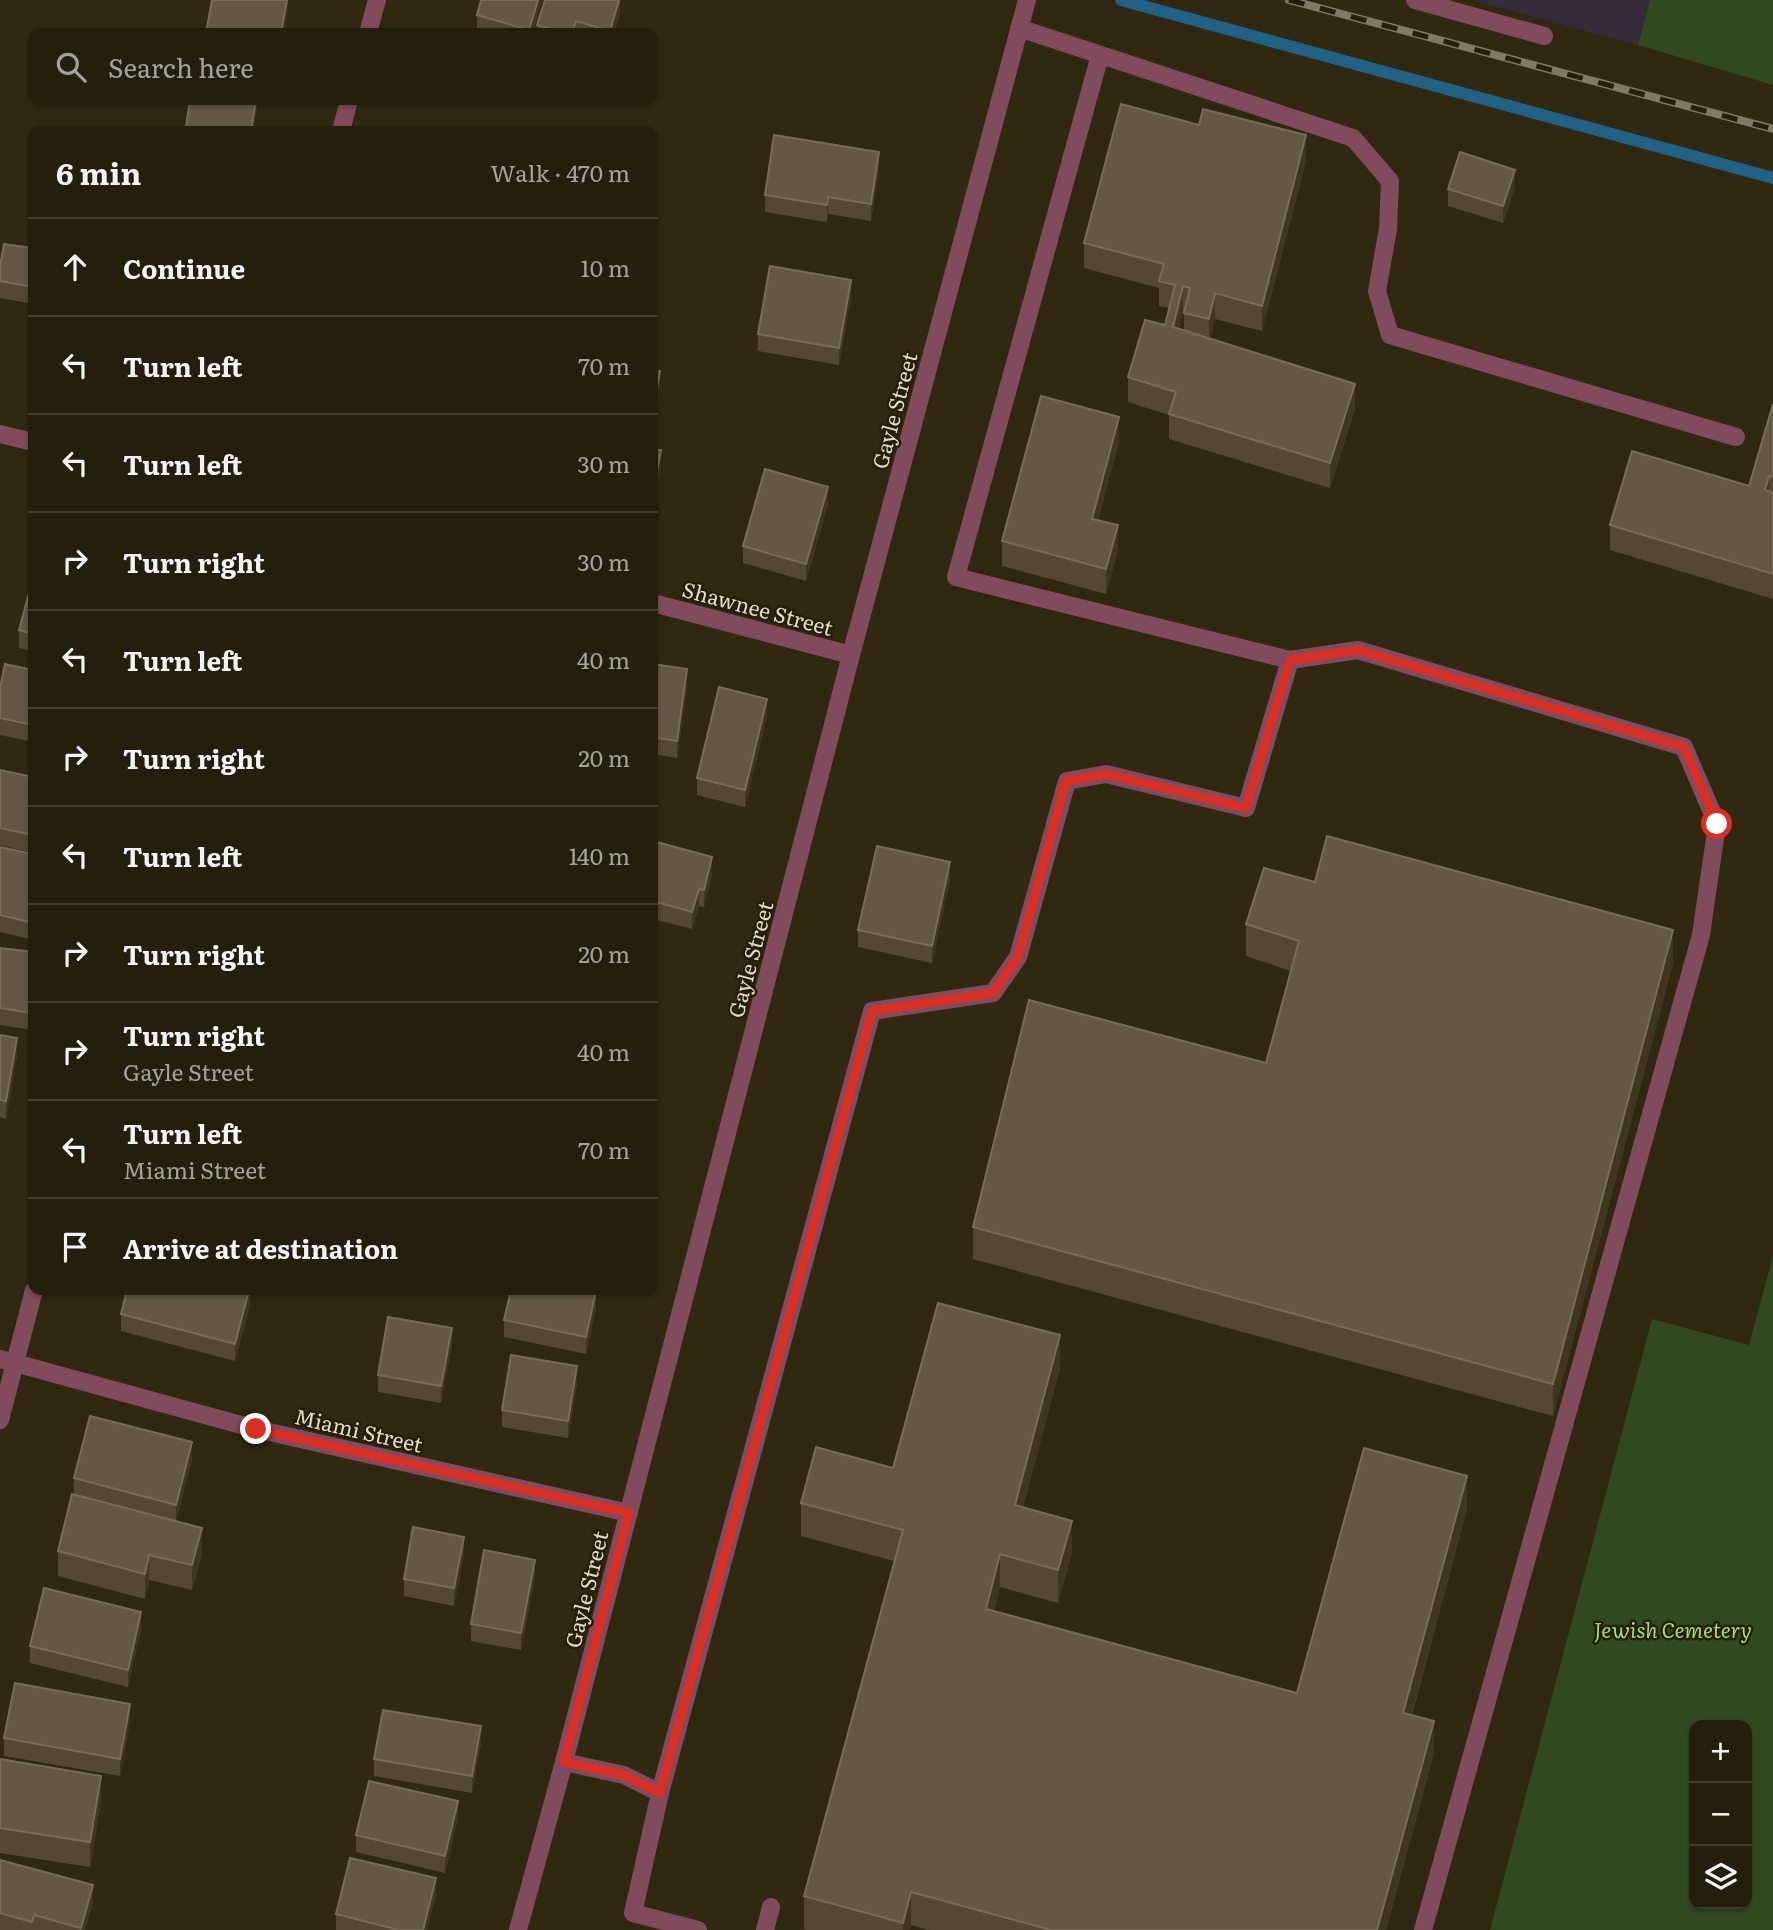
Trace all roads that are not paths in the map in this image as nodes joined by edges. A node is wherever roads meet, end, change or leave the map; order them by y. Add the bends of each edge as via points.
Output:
1 (377, 0) edge
2 (1027, 0) edge
3 (1415, 0) edge
4 (369, 28) edge
5 (1019, 28) junction
6 (1544, 36) dead end
7 (1100, 55) junction
8 (348, 105) edge
9 (342, 126) edge
10 (0, 433) edge
11 (1736, 438) dead end
12 (28, 441) edge
13 (658, 604) edge
14 (851, 655) junction
15 (1290, 660) junction
16 (32, 1295) edge
17 (7, 1361) edge
18 (0, 1420) edge
19 (629, 1513) junction
20 (564, 1762) junction
21 (660, 1793) junction
22 (771, 1906) dead end
23 (518, 1930) edge
24 (698, 1930) edge
25 (765, 1930) edge
26 (1423, 1930) edge

1 - 4 street
2 - 5 street, Gayle Street
3 - 6 street
5 - 7 street
5 - 14 street, Gayle Street
7 - 11 street via 1353,138 1390,181 1388,229 1377,292 1390,335
7 - 15 street via 956,577
8 - 9 street
10 - 12 street
13 - 14 street, Shawnee Street
14 - 19 street, Gayle Street
15 - 21 street via 1246,808 1106,774 1066,781 1018,957 993,993 872,1011
15 - 26 street via 1358,650 1684,747 1717,824 1701,934
16 - 17 street
17 - 18 street
17 - 19 street, Miami Street via 256,1429
19 - 20 street, Gayle Street
20 - 21 street via 624,1775
20 - 23 street, Gayle Street
21 - 24 street via 633,1913
22 - 25 street

